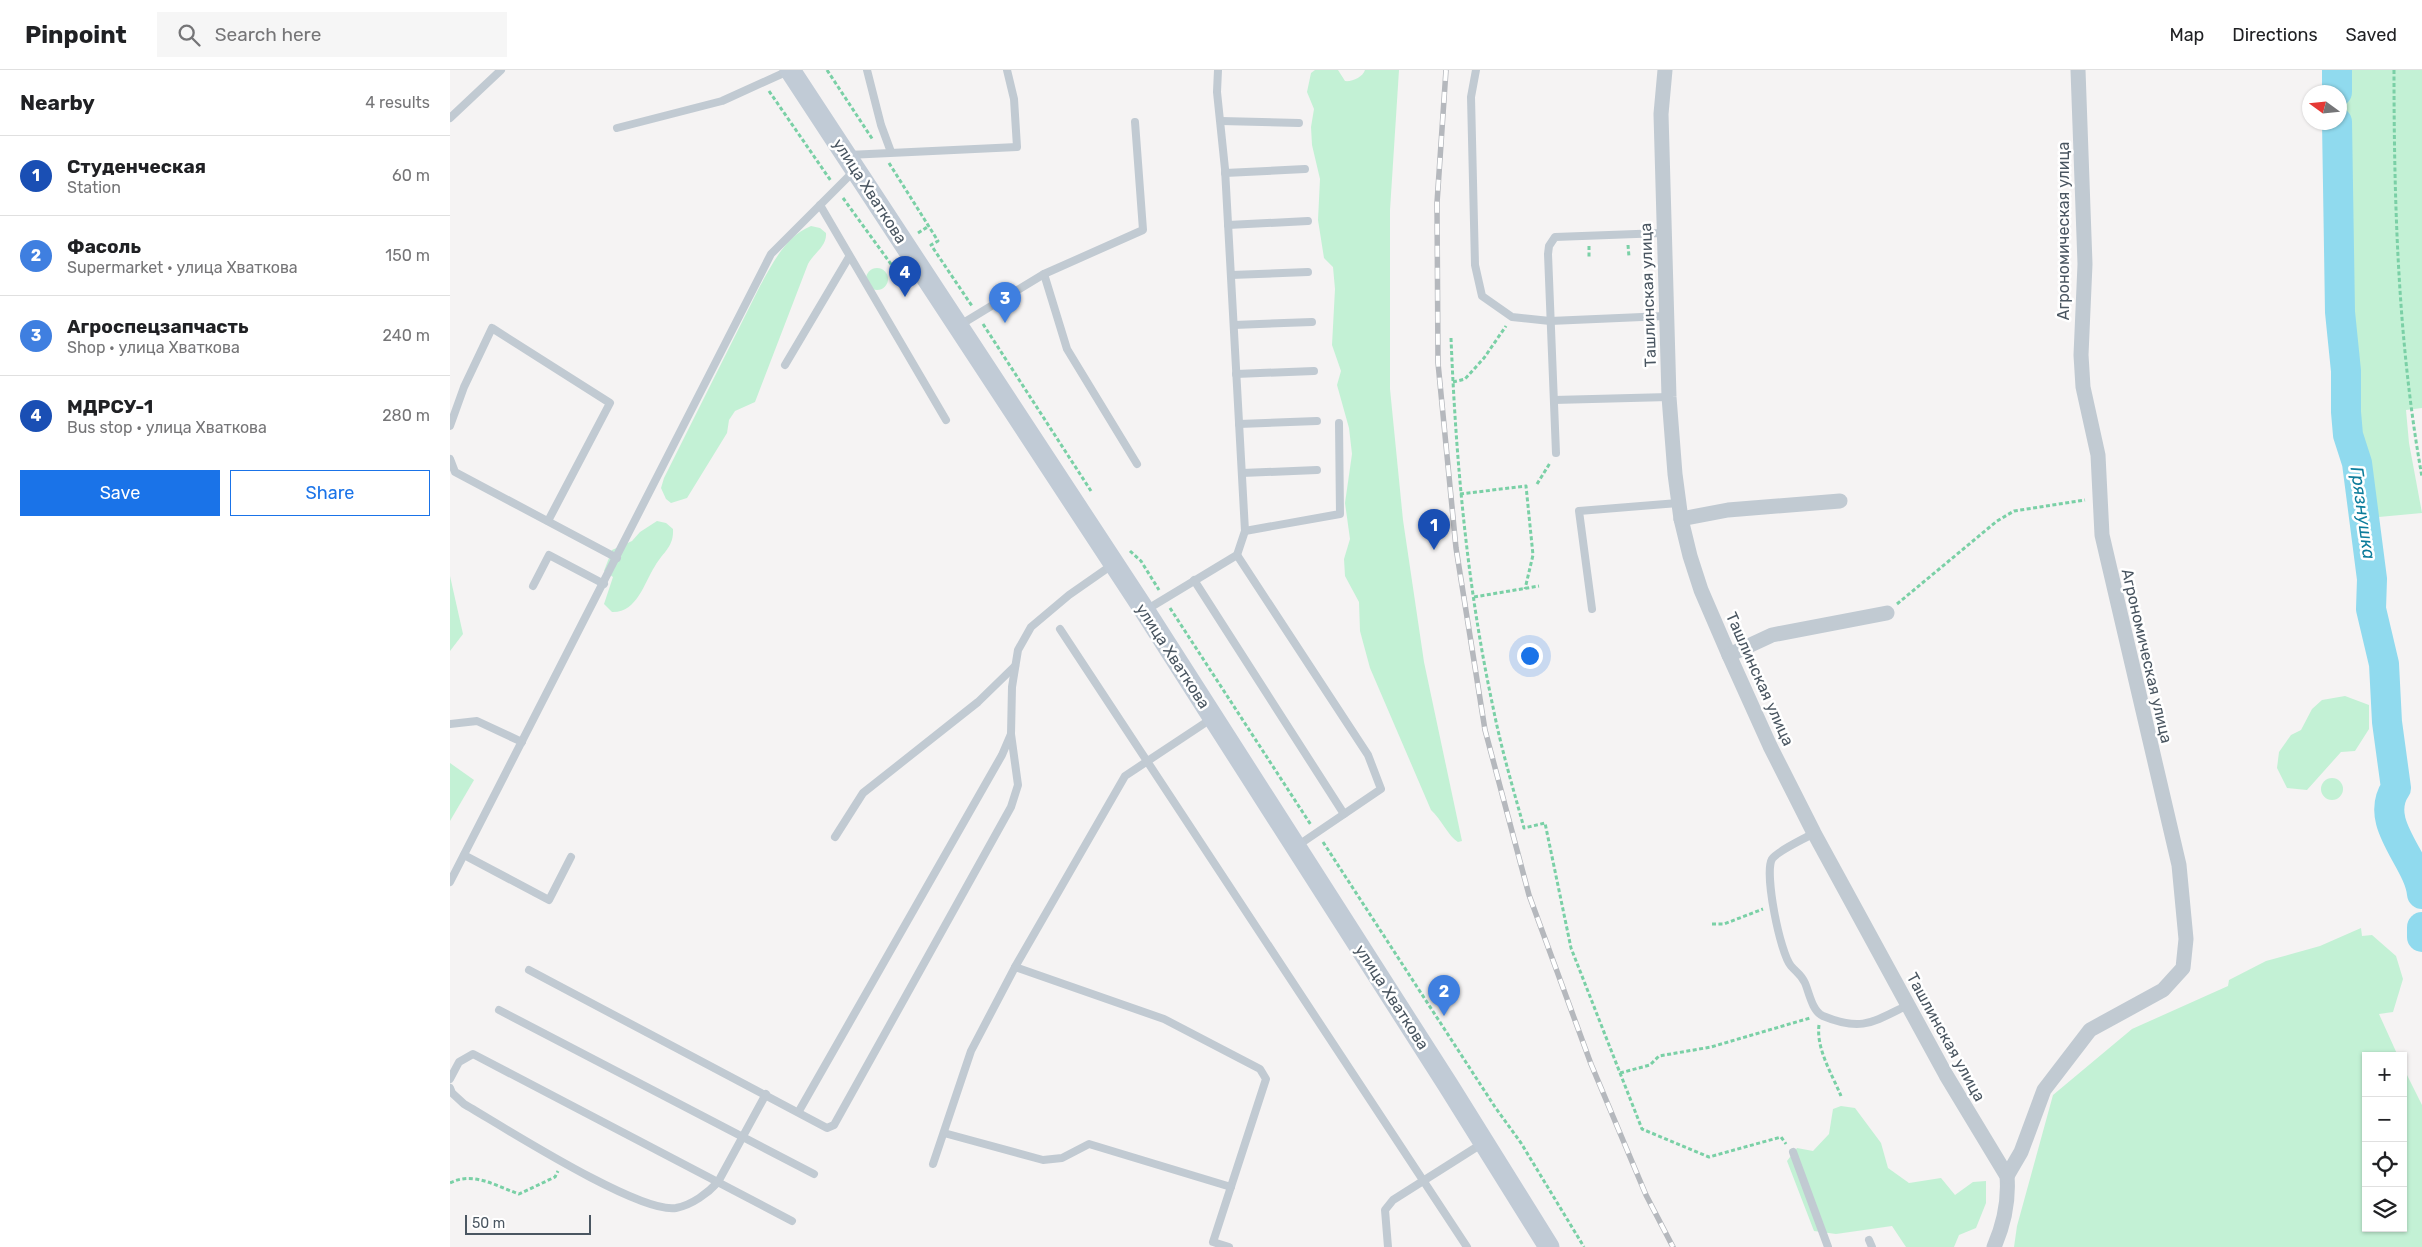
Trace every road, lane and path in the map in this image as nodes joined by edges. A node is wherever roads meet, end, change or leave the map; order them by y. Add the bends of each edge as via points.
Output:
1 (501, 70) edge
2 (790, 70) edge
3 (827, 70) edge
4 (867, 70) edge
5 (1007, 70) edge
6 (1218, 70) edge
7 (1476, 70) edge
8 (1665, 70) edge
9 (2078, 70) edge
10 (2394, 70) edge
11 (450, 118) edge
12 (1221, 121) junction
13 (1135, 122) dead end
14 (1299, 123) dead end
15 (617, 128) dead end
16 (887, 153) junction
17 (851, 162) junction
18 (1305, 169) dead end
19 (1225, 173) junction
20 (820, 205) junction
21 (1308, 221) dead end
22 (1228, 224) junction
23 (1663, 233) junction
24 (849, 257) junction
25 (1308, 272) dead end
26 (1044, 274) junction
27 (1231, 275) junction
28 (977, 315) junction
29 (1665, 316) junction
30 (1512, 318) junction
31 (1312, 322) dead end
32 (1550, 322) junction
33 (1234, 325) junction
34 (958, 326) junction
35 (1451, 338) dead end
36 (785, 365) dead end
37 (1314, 371) dead end
38 (1236, 374) junction
39 (1453, 382) junction
40 (1669, 397) junction
41 (1554, 400) junction
42 (946, 420) dead end
43 (1317, 421) dead end
44 (1339, 423) dead end
45 (1239, 424) junction
46 (450, 426) edge
47 (1556, 453) joint
48 (450, 459) edge
49 (1137, 464) dead end
50 (1316, 470) dead end
51 (1242, 473) junction
52 (2422, 477) edge
53 (1537, 484) dead end
54 (1460, 494) junction
55 (1094, 495) dead end
56 (2101, 498) junction
57 (1840, 501) dead end
58 (1678, 503) junction
59 (1681, 519) junction
60 (548, 521) junction
61 (1245, 531) junction
62 (1126, 545) dead end
63 (1238, 555) junction
64 (617, 558) junction
65 (1114, 564) junction
66 (1194, 580) junction
67 (604, 584) junction
68 (533, 586) dead end
69 (1539, 586) dead end
70 (1525, 588) junction
71 (1474, 597) junction
72 (1164, 599) junction
73 (1592, 609) dead end
74 (1145, 611) junction
75 (1887, 613) joint
76 (1060, 629) dead end
77 (1728, 656) junction
78 (1015, 666) junction
79 (1212, 717) junction
80 (450, 724) edge
81 (1011, 734) junction
82 (522, 742) junction
83 (1147, 761) junction
84 (1344, 814) junction
85 (1316, 833) junction
86 (1814, 833) junction
87 (835, 837) dead end
88 (1295, 847) junction
89 (464, 855) junction
90 (571, 857) dead end
91 (450, 882) edge
92 (1774, 906) junction
93 (1712, 924) dead end
94 (1015, 967) junction
95 (529, 970) dead end
96 (1908, 1005) junction
97 (499, 1010) dead end
98 (1820, 1015) junction
99 (1620, 1073) junction
100 (450, 1078) edge
101 (450, 1088) edge
102 (766, 1094) junction
103 (1841, 1096) dead end
104 (799, 1111) junction
105 (944, 1133) junction
106 (742, 1137) junction
107 (1484, 1142) junction
108 (1793, 1152) joint
109 (563, 1162) junction
110 (933, 1164) dead end
111 (814, 1174) dead end
112 (2007, 1176) junction
113 (1423, 1180) junction
114 (718, 1182) junction
115 (450, 1183) edge
116 (1231, 1187) junction
117 (792, 1221) dead end
118 (1229, 1247) edge
119 (1388, 1247) edge
120 (1467, 1247) edge
121 (1549, 1247) edge
122 (1584, 1247) edge
123 (1828, 1247) edge
124 (1994, 1247) edge

1 - 11 lane
2 - 15 lane via 722,101
2 - 17 main road, улица Хваткова
3 - 16 path via 861,125
4 - 16 lane
5 - 16 lane via 1014,99 1017,147
6 - 12 lane
7 - 30 lane via 1472,97 1475,265 1482,296
8 - 23 street, Ташлинская улица via 1661,114
9 - 56 street, Агрономическая улица via 2084,264 2080,355 2082,387 2098,455
10 - 52 path via 2402,334
12 - 14 lane
12 - 19 lane
13 - 26 lane via 1143,230
16 - 17 lane
16 - 28 path via 938,241 931,245
17 - 20 lane
17 - 34 main road, улица Хваткова
18 - 19 lane
19 - 22 lane
20 - 24 lane
20 - 64 lane via 771,254
21 - 22 lane
22 - 27 lane
23 - 29 street, Ташлинская улица
23 - 32 lane via 1555,237 1548,254
24 - 36 lane
24 - 42 lane
25 - 27 lane
26 - 28 lane
26 - 49 lane via 1067,349
27 - 33 lane
28 - 34 lane
28 - 55 path
29 - 32 lane
29 - 40 street, Ташлинская улица
30 - 32 lane
30 - 39 path via 1465,380
31 - 33 lane
32 - 41 lane
33 - 38 lane
34 - 65 main road, улица Хваткова
35 - 39 path
37 - 38 lane
38 - 45 lane
39 - 54 path
40 - 41 lane
40 - 58 street, Ташлинская улица
41 - 47 lane
43 - 45 lane
44 - 61 lane via 1340,514
45 - 51 lane
46 - 60 lane via 492,328 610,403
47 - 53 path
48 - 60 lane via 455,472
50 - 51 lane
51 - 61 lane
54 - 70 path via 1526,486 1533,555
54 - 71 path
56 - 75 path via 2014,511 1997,521
56 - 112 street, Агрономическая улица via 2102,535 2114,596 2179,865 2186,939 2183,968 2164,990 2090,1030 2044,1090 2021,1152
57 - 59 street via 1728,510
58 - 59 street, Ташлинская улица
58 - 73 lane via 1579,511
59 - 77 street, Ташлинская улица via 1701,590
60 - 64 lane
61 - 63 lane
62 - 72 path via 1141,561
63 - 66 lane
63 - 84 lane via 1371,764 1381,789
64 - 67 lane
65 - 74 main road, улица Хваткова
65 - 78 lane via 1069,595 1031,628 1018,650
66 - 72 lane
66 - 84 lane
67 - 68 lane via 549,555
67 - 82 lane
69 - 70 path
70 - 71 path
71 - 99 path via 1493,708 1524,828 1545,823 1571,948
72 - 74 lane
72 - 85 path
74 - 79 main road, улица Хваткова
75 - 77 street via 1772,635
76 - 83 lane
77 - 86 street, Ташлинская улица
78 - 81 lane
78 - 87 lane via 978,702 863,793
79 - 83 lane
79 - 88 main road, улица Хваткова
80 - 82 lane via 477,720
81 - 104 lane
81 - 104 lane via 1018,784 1012,807 834,1125 827,1128
82 - 89 lane
83 - 94 lane via 1125,776
83 - 113 lane
84 - 85 lane
85 - 88 lane
85 - 122 path via 1521,1143
86 - 92 lane via 1774,857 1769,866
86 - 96 street, Ташлинская улица
88 - 107 main road, улица Хваткова
89 - 90 lane via 549,900
89 - 91 lane
92 - 93 path via 1724,924
92 - 98 lane via 1774,919 1790,966 1800,972
94 - 105 lane via 971,1051
94 - 116 lane via 1164,1019 1260,1069 1266,1080
95 - 102 lane
96 - 98 lane via 1869,1025 1857,1026
96 - 112 street, Ташлинская улица
97 - 106 lane
98 - 99 path via 1711,1046 1658,1056 1650,1065
98 - 103 path via 1818,1033
99 - 108 path via 1642,1129 1709,1157 1781,1137
100 - 114 lane via 459,1062 473,1054
101 - 109 lane via 464,1104
102 - 104 lane
102 - 106 lane
105 - 110 lane
105 - 116 lane via 1043,1160 1062,1158 1089,1144
106 - 111 lane
106 - 114 lane
107 - 113 lane
107 - 121 main road, улица Хваткова
108 - 123 lane
109 - 114 lane via 656,1207 676,1208 707,1194
109 - 115 path via 555,1177 519,1194 475,1178 460,1178
112 - 124 street, Ташлинская улица via 2009,1194
113 - 119 lane via 1393,1200 1385,1210
113 - 120 lane
114 - 117 lane
116 - 118 lane via 1213,1242

